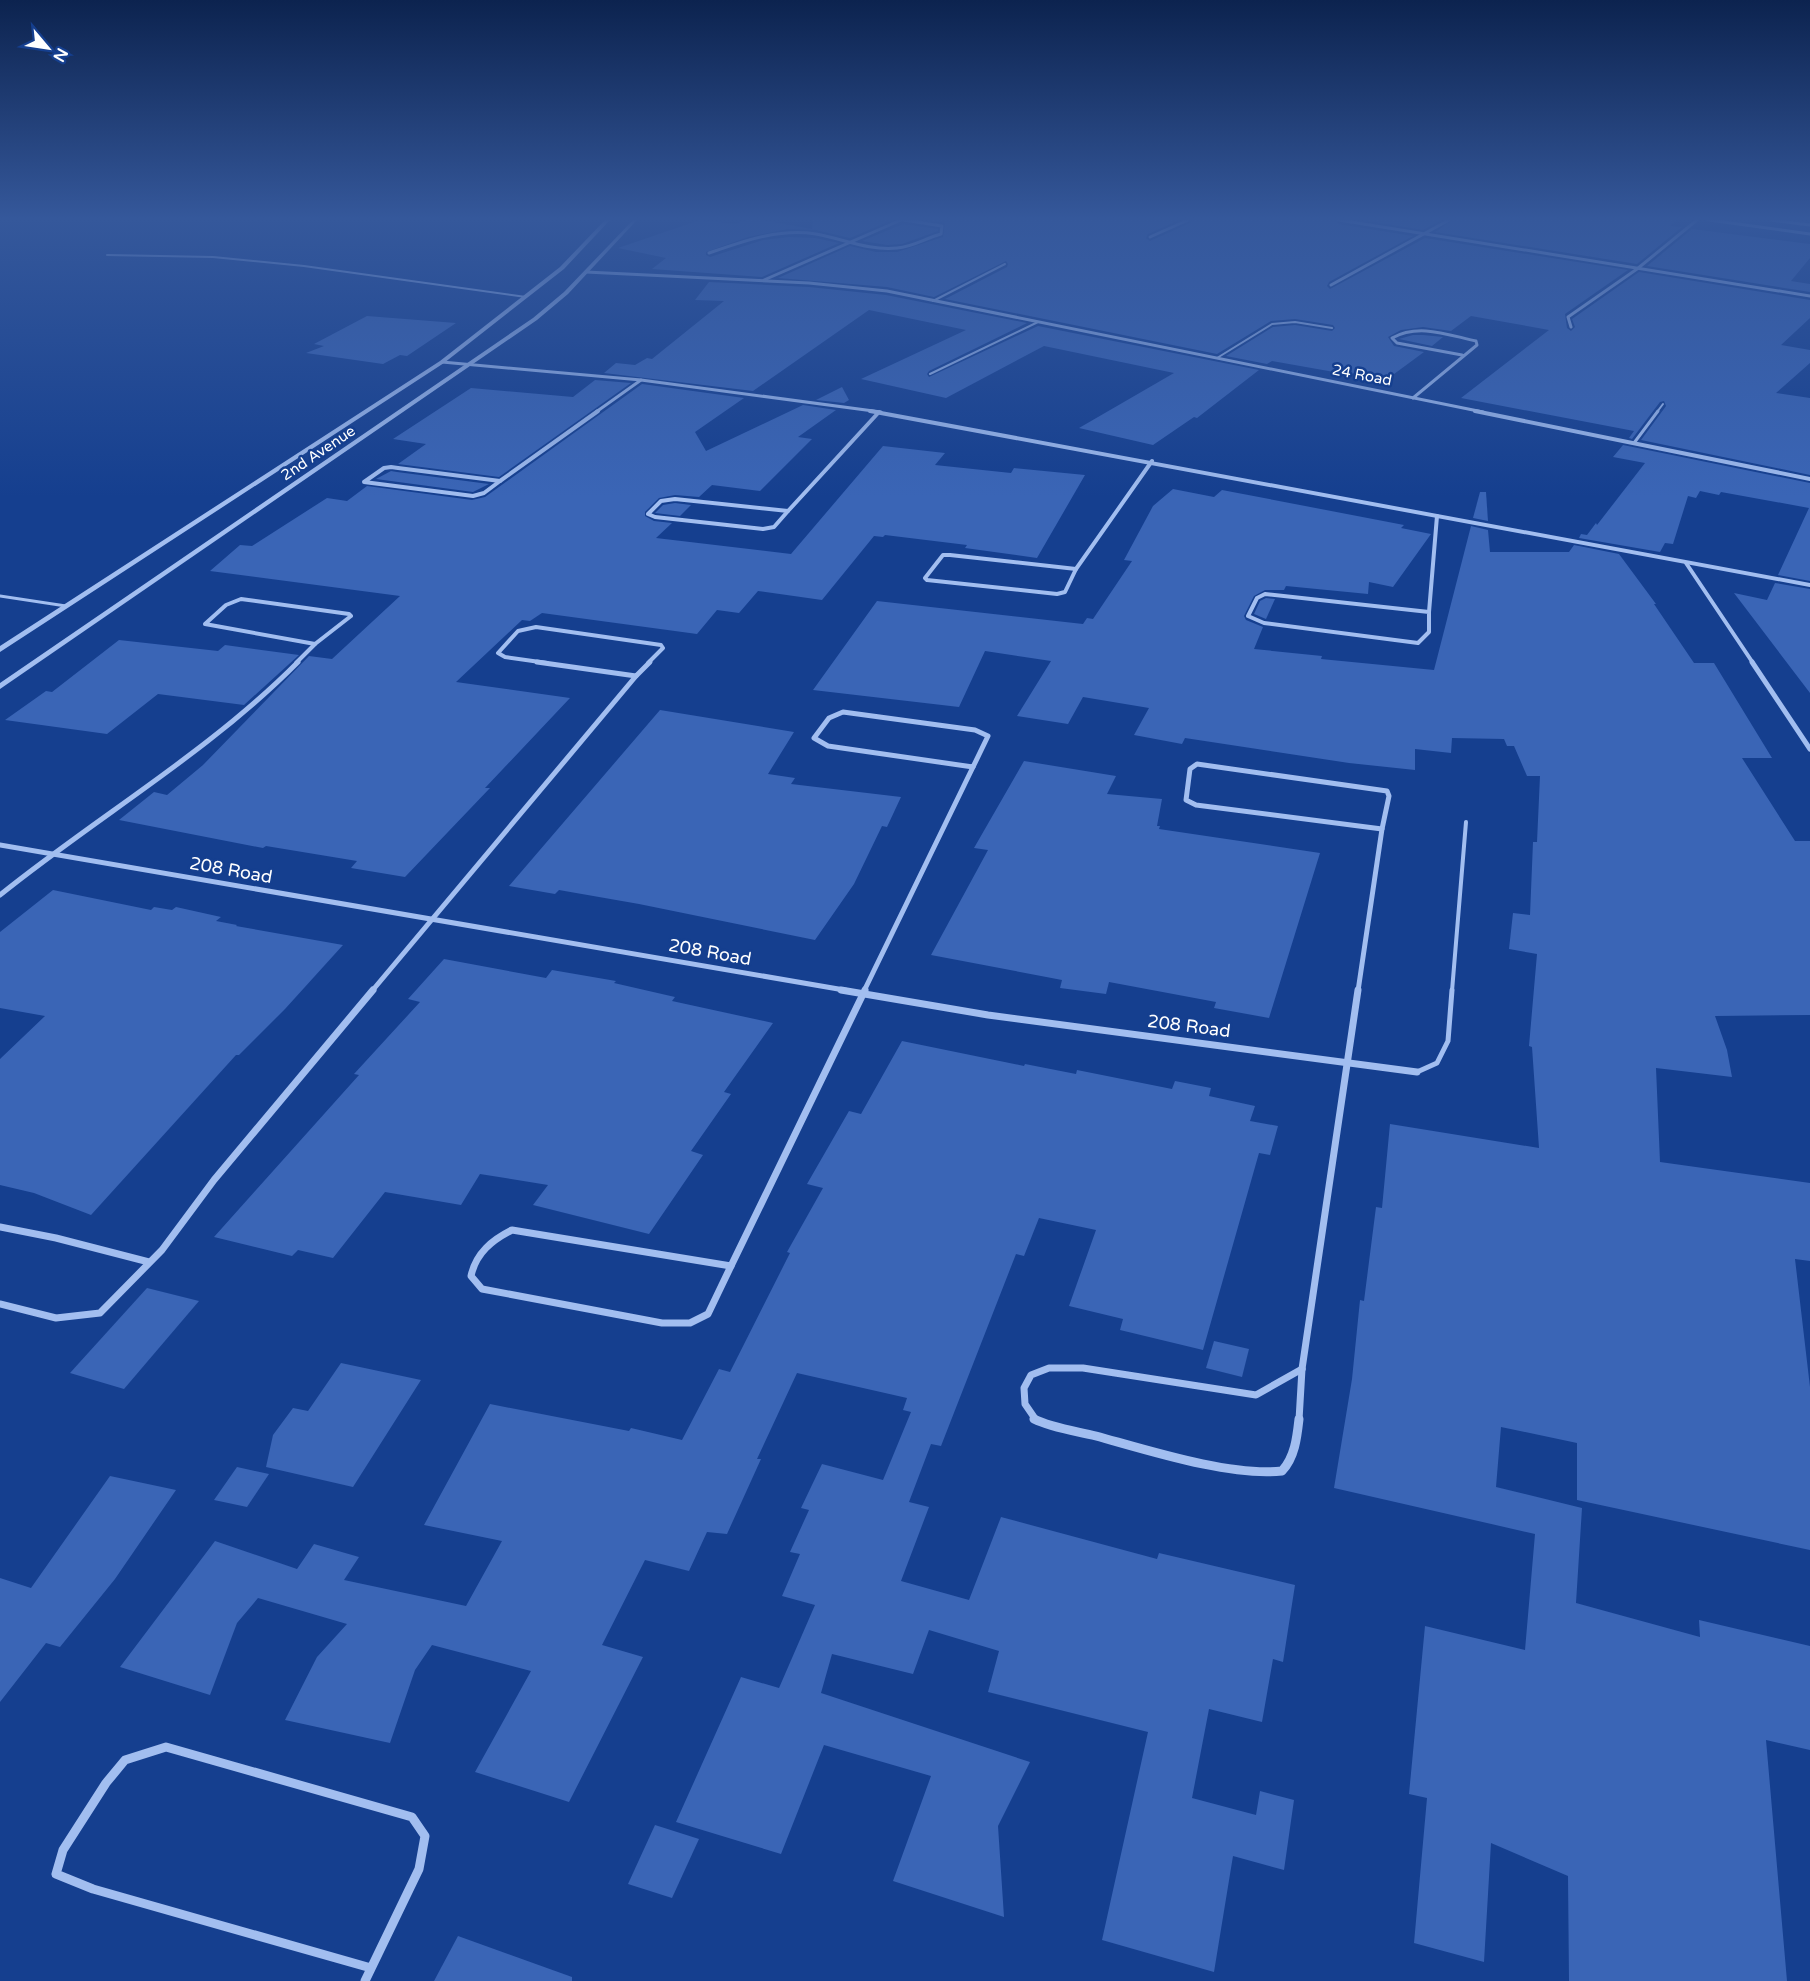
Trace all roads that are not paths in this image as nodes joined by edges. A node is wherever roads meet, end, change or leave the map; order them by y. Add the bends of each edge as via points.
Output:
1 (506, 312) edge
2 (542, 312) edge
3 (990, 312) edge
4 (1574, 312) edge
5 (1038, 322) junction
6 (1571, 327) dead end
7 (1332, 328) dead end
8 (1462, 355) junction
9 (1217, 358) junction
10 (442, 362) junction
11 (471, 364) junction
12 (930, 374) dead end
13 (641, 380) junction
14 (1413, 398) junction
15 (1663, 404) dead end
16 (879, 411) junction
17 (1635, 443) junction
18 (1152, 461) junction
19 (1810, 479) edge
20 (500, 481) junction
21 (788, 511) junction
22 (1437, 516) junction
23 (1686, 563) junction
24 (1076, 569) junction
25 (1810, 585) edge
26 (0, 596) edge
27 (66, 606) junction
28 (1429, 612) junction
29 (315, 644) junction
30 (0, 650) edge
31 (636, 676) junction
32 (0, 687) edge
33 (1810, 749) edge
34 (973, 767) junction
35 (1466, 822) dead end
36 (1382, 829) junction
37 (0, 845) edge
38 (50, 854) junction
39 (0, 895) edge
40 (432, 920) junction
41 (863, 994) junction
42 (1346, 1061) junction
43 (1417, 1072) joint
44 (0, 1227) edge
45 (149, 1262) junction
46 (732, 1266) junction
47 (0, 1304) edge
48 (1302, 1369) junction
49 (371, 1968) junction
50 (365, 1981) edge

1 - 10 street, 2nd Avenue
2 - 11 street, 2nd Avenue
3 - 5 street, 24 Road
4 - 6 street via 1567,319
5 - 9 street, 24 Road
5 - 12 lane
7 - 9 lane via 1295,322 1272,324
8 - 8 street via 1477,345 1476,340 1414,330 1401,331 1392,338 1397,343
8 - 14 street
9 - 14 street, 24 Road
10 - 11 street
10 - 27 street, 2nd Avenue
11 - 13 street
11 - 32 street, 2nd Avenue
13 - 16 street
13 - 20 street
14 - 17 street, 24 Road
15 - 17 lane
16 - 18 street
16 - 21 street
17 - 19 street, 24 Road
18 - 22 street
18 - 24 street
20 - 20 street via 391,467 364,482 473,496 484,494
21 - 21 street via 675,499 661,501 648,514 763,530 774,527
22 - 23 street
22 - 28 street
23 - 25 street
23 - 33 street
24 - 24 street via 1065,592 1057,594 925,578 943,555
26 - 27 lane
27 - 30 street, 2nd Avenue
28 - 28 street via 1429,632 1418,644 1264,623 1248,616 1257,598 1265,594
29 - 29 street via 351,615 241,599 206,621 208,626
29 - 38 street via 221,731
31 - 31 street via 663,648 661,645 536,627 518,631 498,652 505,657
31 - 40 street
34 - 34 street via 828,746 814,738 825,719 843,712 975,730 988,736
34 - 41 street
35 - 43 lane via 1448,1041 1437,1063
36 - 36 street via 1389,796 1378,788 1208,765 1197,764 1190,769 1185,795 1186,800 1196,805
36 - 42 street
37 - 38 street, 208 Road
38 - 39 street
38 - 40 street, 208 Road
40 - 41 street, 208 Road
40 - 45 street
41 - 42 street, 208 Road via 988,1015
41 - 46 street
42 - 43 street, 208 Road
42 - 48 street
44 - 45 street
45 - 47 street via 100,1313 56,1318
46 - 46 street via 512,1230 497,1237 472,1264 471,1276 482,1289 662,1323 690,1323 708,1314
48 - 48 street via 1295,1448 1287,1466 1273,1473 1217,1465 1035,1420 1023,1402 1022,1392 1032,1375 1050,1367 1256,1395
49 - 49 street via 418,1869 425,1836 412,1817 166,1747 125,1760 63,1850 56,1874
49 - 50 street

